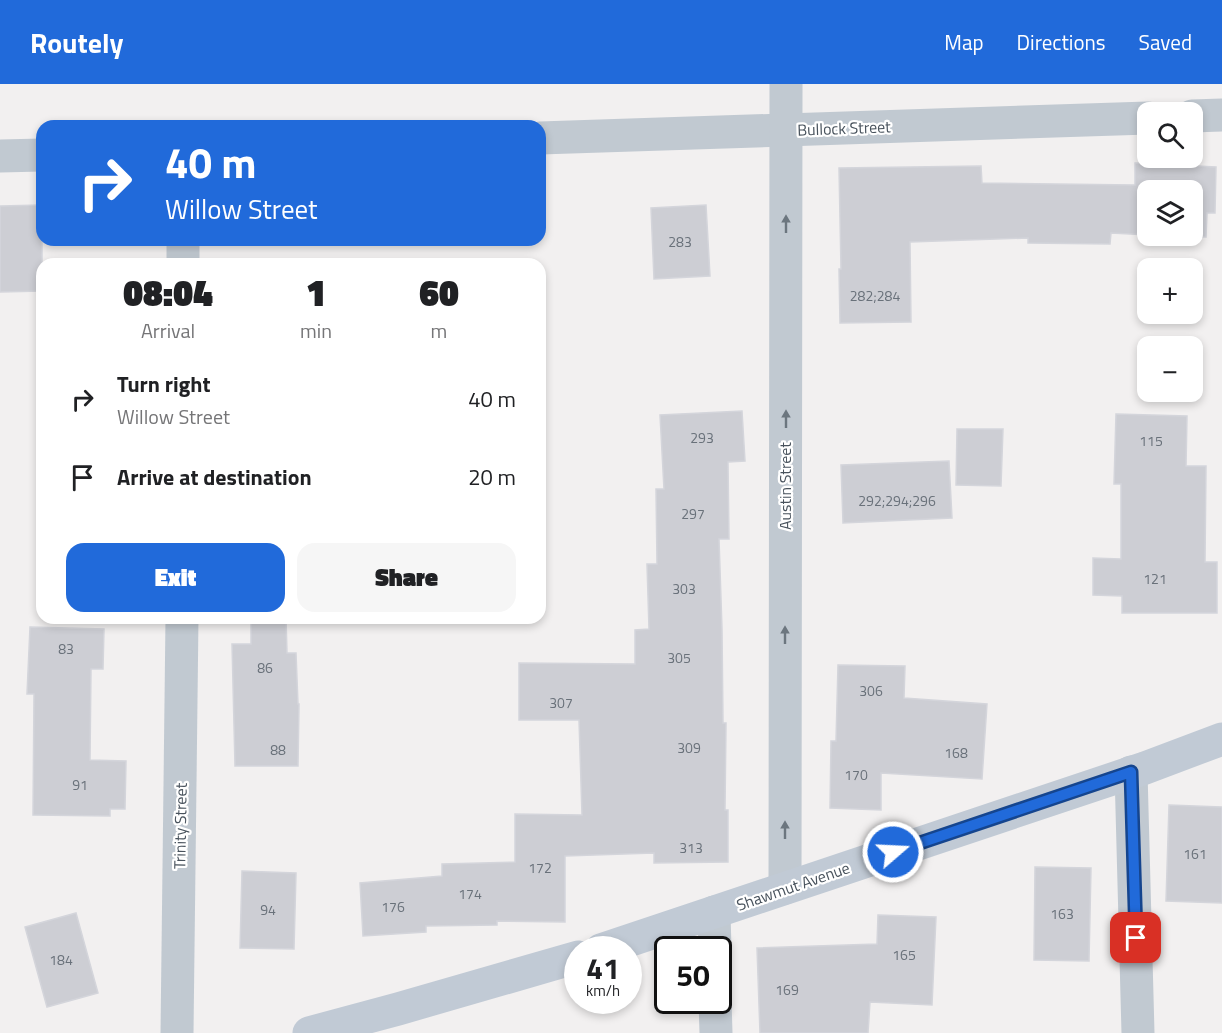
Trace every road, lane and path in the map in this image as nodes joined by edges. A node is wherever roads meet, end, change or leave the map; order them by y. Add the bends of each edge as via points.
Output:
1 (786, 84) edge
2 (1222, 115) edge
3 (1203, 116) edge
4 (1137, 118) edge
5 (786, 130) junction
6 (546, 138) edge
7 (36, 155) edge
8 (0, 156) edge
9 (182, 624) edge
10 (1222, 739) edge
11 (1131, 772) junction
12 (785, 888) junction
13 (714, 912) junction
14 (642, 936) edge
15 (714, 936) edge
16 (564, 961) edge
17 (715, 1014) edge
18 (177, 1033) edge
19 (309, 1033) edge
20 (716, 1033) edge
21 (1138, 1033) edge

1 - 5 street, Austin Street
2 - 3 street
4 - 5 street, Bullock Street
5 - 6 street, Bullock Street
12 -> 5 street, Austin Street
7 - 8 street
9 - 18 street, Trinity Street
10 - 11 main road, Shawmut Avenue
11 - 12 main road, Shawmut Avenue
11 - 21 street
12 - 13 main road, Shawmut Avenue
13 - 14 main road, Shawmut Avenue
13 - 15 street
16 - 19 main road
17 - 20 street

